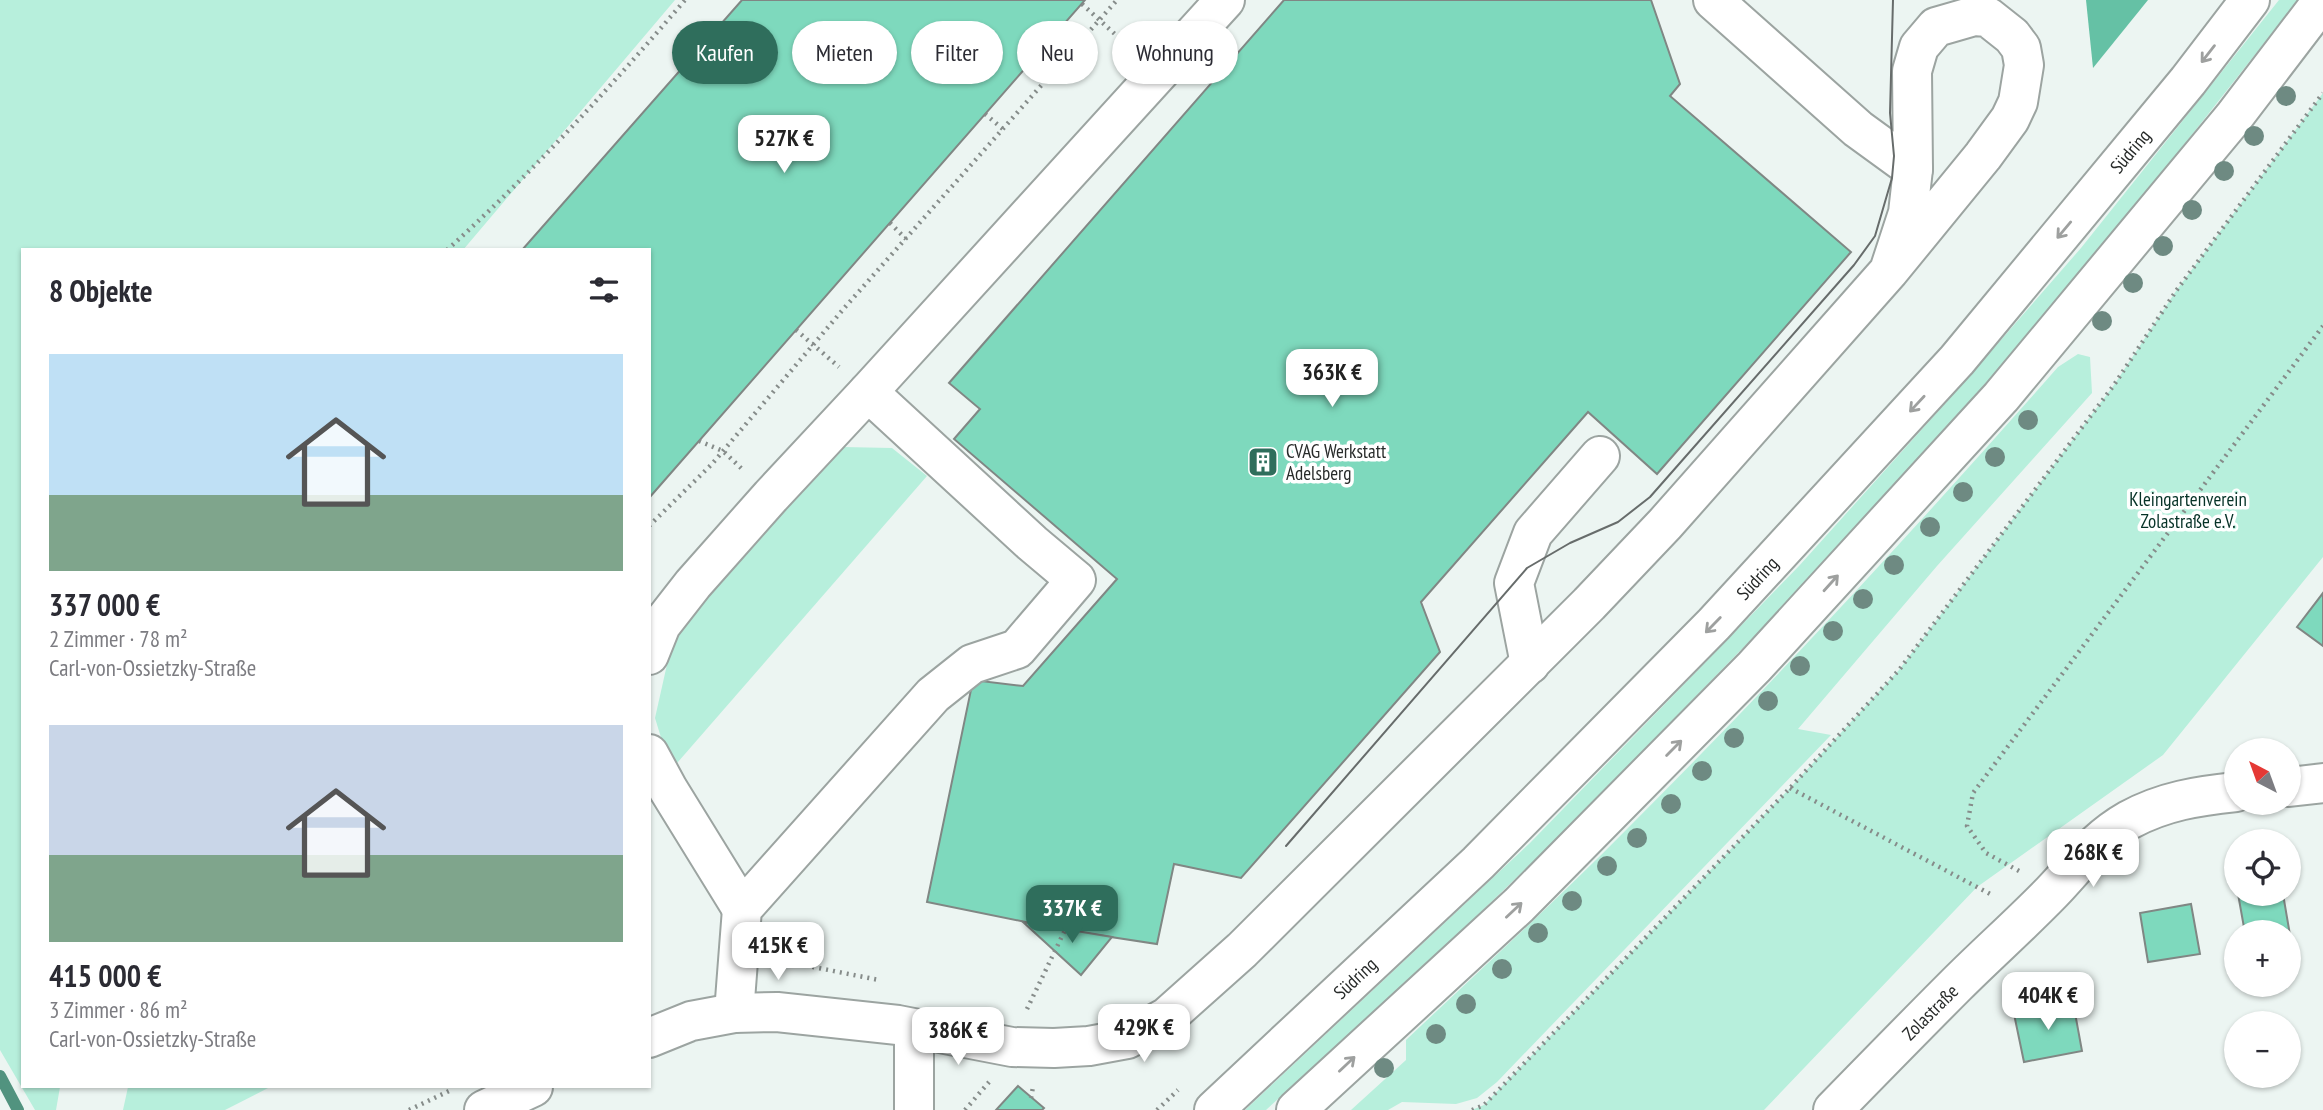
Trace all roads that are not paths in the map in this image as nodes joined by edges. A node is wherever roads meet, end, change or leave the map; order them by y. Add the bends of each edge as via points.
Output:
1 (1225, 0) edge
2 (1713, 0) edge
3 (2250, 0) edge
4 (2323, 0) edge
5 (1913, 169) junction
6 (1889, 271) junction
7 (869, 392) junction
8 (1600, 456) dead end
9 (653, 628) edge
10 (1530, 664) junction
11 (651, 758) edge
12 (2323, 783) edge
13 (2301, 786) edge
14 (2224, 793) edge
15 (743, 909) junction
16 (734, 1013) junction
17 (914, 1029) junction
18 (651, 1037) edge
19 (531, 1088) edge
20 (484, 1110) edge
21 (914, 1110) edge
22 (1214, 1110) edge
23 (1296, 1110) edge
24 (1833, 1110) edge

1 - 7 main road
2 - 5 main road via 1858,128
3 -> 22 main road, Südring via 1957,360 1714,624 1478,863
23 -> 4 main road via 1520,905 1754,667 2001,397 2234,118
5 - 6 main road via 1908,213
5 - 6 main road via 1912,71 1919,47 1936,27 1974,16 1988,17 2021,48 2024,65 2018,102 1983,156
6 - 10 main road via 1665,524
7 - 9 main road
7 - 15 main road via 1076,580 1017,649 972,664 933,695
8 - 10 main road via 1534,533 1514,583
10 - 17 main road via 1231,961 1167,1017 1127,1039 1088,1046 1012,1046
11 - 15 main road
12 - 13 main road
14 - 24 main road, Zolastraße via 2163,804 2104,836
15 - 16 main road
16 - 17 main road via 777,1012
16 - 18 main road via 691,1021
17 - 21 main road
19 - 20 main road

